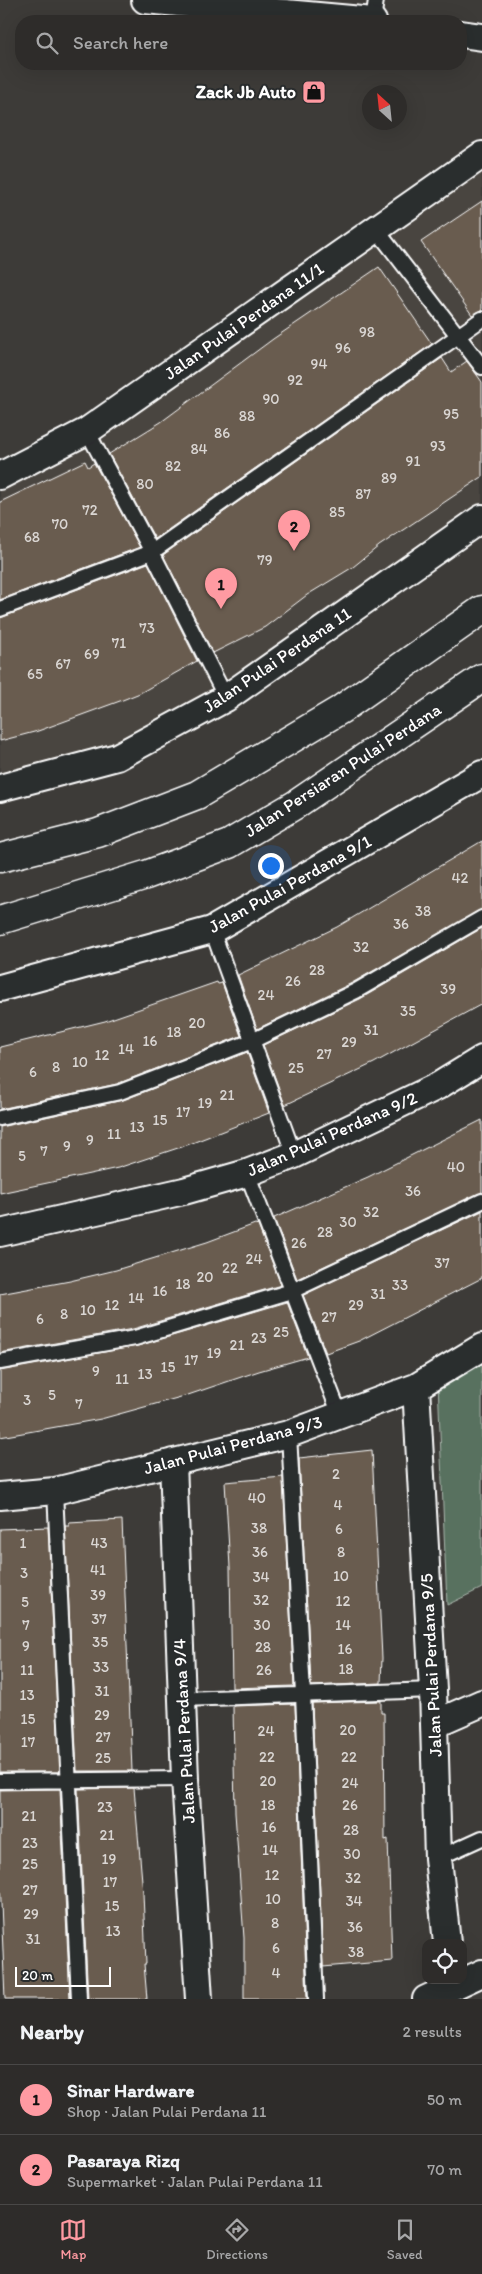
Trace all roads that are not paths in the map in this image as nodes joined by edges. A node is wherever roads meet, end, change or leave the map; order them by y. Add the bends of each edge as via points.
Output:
1 (145, 0) edge
2 (376, 0) edge
3 (308, 15) edge
4 (374, 15) edge
5 (467, 35) edge
6 (482, 36) edge
7 (482, 155) edge
8 (376, 229) junction
9 (482, 319) edge
10 (458, 336) junction
11 (482, 367) edge
12 (87, 431) junction
13 (0, 476) edge
14 (482, 518) edge
15 (152, 552) junction
16 (0, 608) edge
17 (482, 610) edge
18 (482, 678) edge
19 (226, 698) junction
20 (480, 780) edge
21 (0, 788) edge
22 (0, 858) edge
23 (482, 918) edge
24 (0, 920) edge
25 (212, 930) junction
26 (0, 988) edge
27 (252, 1041) junction
28 (482, 1059) edge
29 (0, 1118) edge
30 (294, 1154) junction
31 (247, 1173) junction
32 (482, 1202) edge
33 (0, 1233) edge
34 (292, 1291) junction
35 (482, 1347) edge
36 (0, 1362) edge
37 (416, 1386) junction
38 (340, 1414) junction
39 (289, 1434) junction
40 (173, 1462) junction
41 (55, 1491) junction
42 (0, 1496) edge
43 (433, 1690) junction
44 (303, 1694) junction
45 (182, 1699) junction
46 (482, 1703) edge
47 (434, 1724) junction
48 (185, 1779) junction
49 (69, 1781) junction
50 (0, 1782) edge
51 (482, 1838) edge
52 (438, 1858) junction
53 (447, 1939) edge
54 (482, 1973) edge
55 (467, 1978) edge
56 (449, 1984) edge
57 (79, 1999) edge
58 (198, 1999) edge
59 (316, 1999) edge
60 (426, 1999) edge

1 - 3 street
2 - 4 lane
5 - 6 street
7 - 8 street, Jalan Pulai Perdana 11/1
8 - 10 lane
8 - 12 street, Jalan Pulai Perdana 11/1
9 - 10 lane
10 - 11 lane
10 - 15 lane
12 - 13 street, Jalan Pulai Perdana 11/1
12 - 15 lane
14 - 19 street, Jalan Pulai Perdana 11
15 - 16 lane
15 - 19 lane
17 - 22 main road via 340,710 197,795 98,834
18 - 24 main road, Jalan Persiaran Pulai Perdana via 295,805 229,844 146,875
19 - 21 street, Jalan Pulai Perdana 11 via 116,757
20 - 25 street, Jalan Pulai Perdana 9/1
23 - 27 lane via 356,991
25 - 26 street, Jalan Pulai Perdana 9/1
25 - 27 lane
27 - 29 lane via 120,1092
27 - 30 lane
28 - 30 street, Jalan Pulai Perdana 9/2 via 438,1086
30 - 31 street, Jalan Pulai Perdana 9/2
31 - 33 street, Jalan Pulai Perdana 9/2 via 184,1191
31 - 34 lane
32 - 34 lane
34 - 36 lane via 135,1338
34 - 38 lane
35 - 37 street, Jalan Pulai Perdana 9/3
37 - 38 street, Jalan Pulai Perdana 9/3
37 - 43 street, Jalan Pulai Perdana 9/5
38 - 39 street, Jalan Pulai Perdana 9/3
39 - 40 street, Jalan Pulai Perdana 9/3
39 - 44 lane
40 - 41 street, Jalan Pulai Perdana 9/3
40 - 45 street, Jalan Pulai Perdana 9/4
41 - 42 street, Jalan Pulai Perdana 9/3
41 - 49 lane
43 - 44 lane
43 - 47 street, Jalan Pulai Perdana 9/5
44 - 45 lane
44 - 59 lane
45 - 48 street, Jalan Pulai Perdana 9/4
46 - 47 street
47 - 52 street, Jalan Pulai Perdana 9/5
48 - 49 lane
48 - 58 street, Jalan Pulai Perdana 9/4
49 - 50 lane
49 - 57 lane
51 - 52 lane
52 - 53 street, Jalan Pulai Perdana 9/5
54 - 55 street
56 - 60 street

